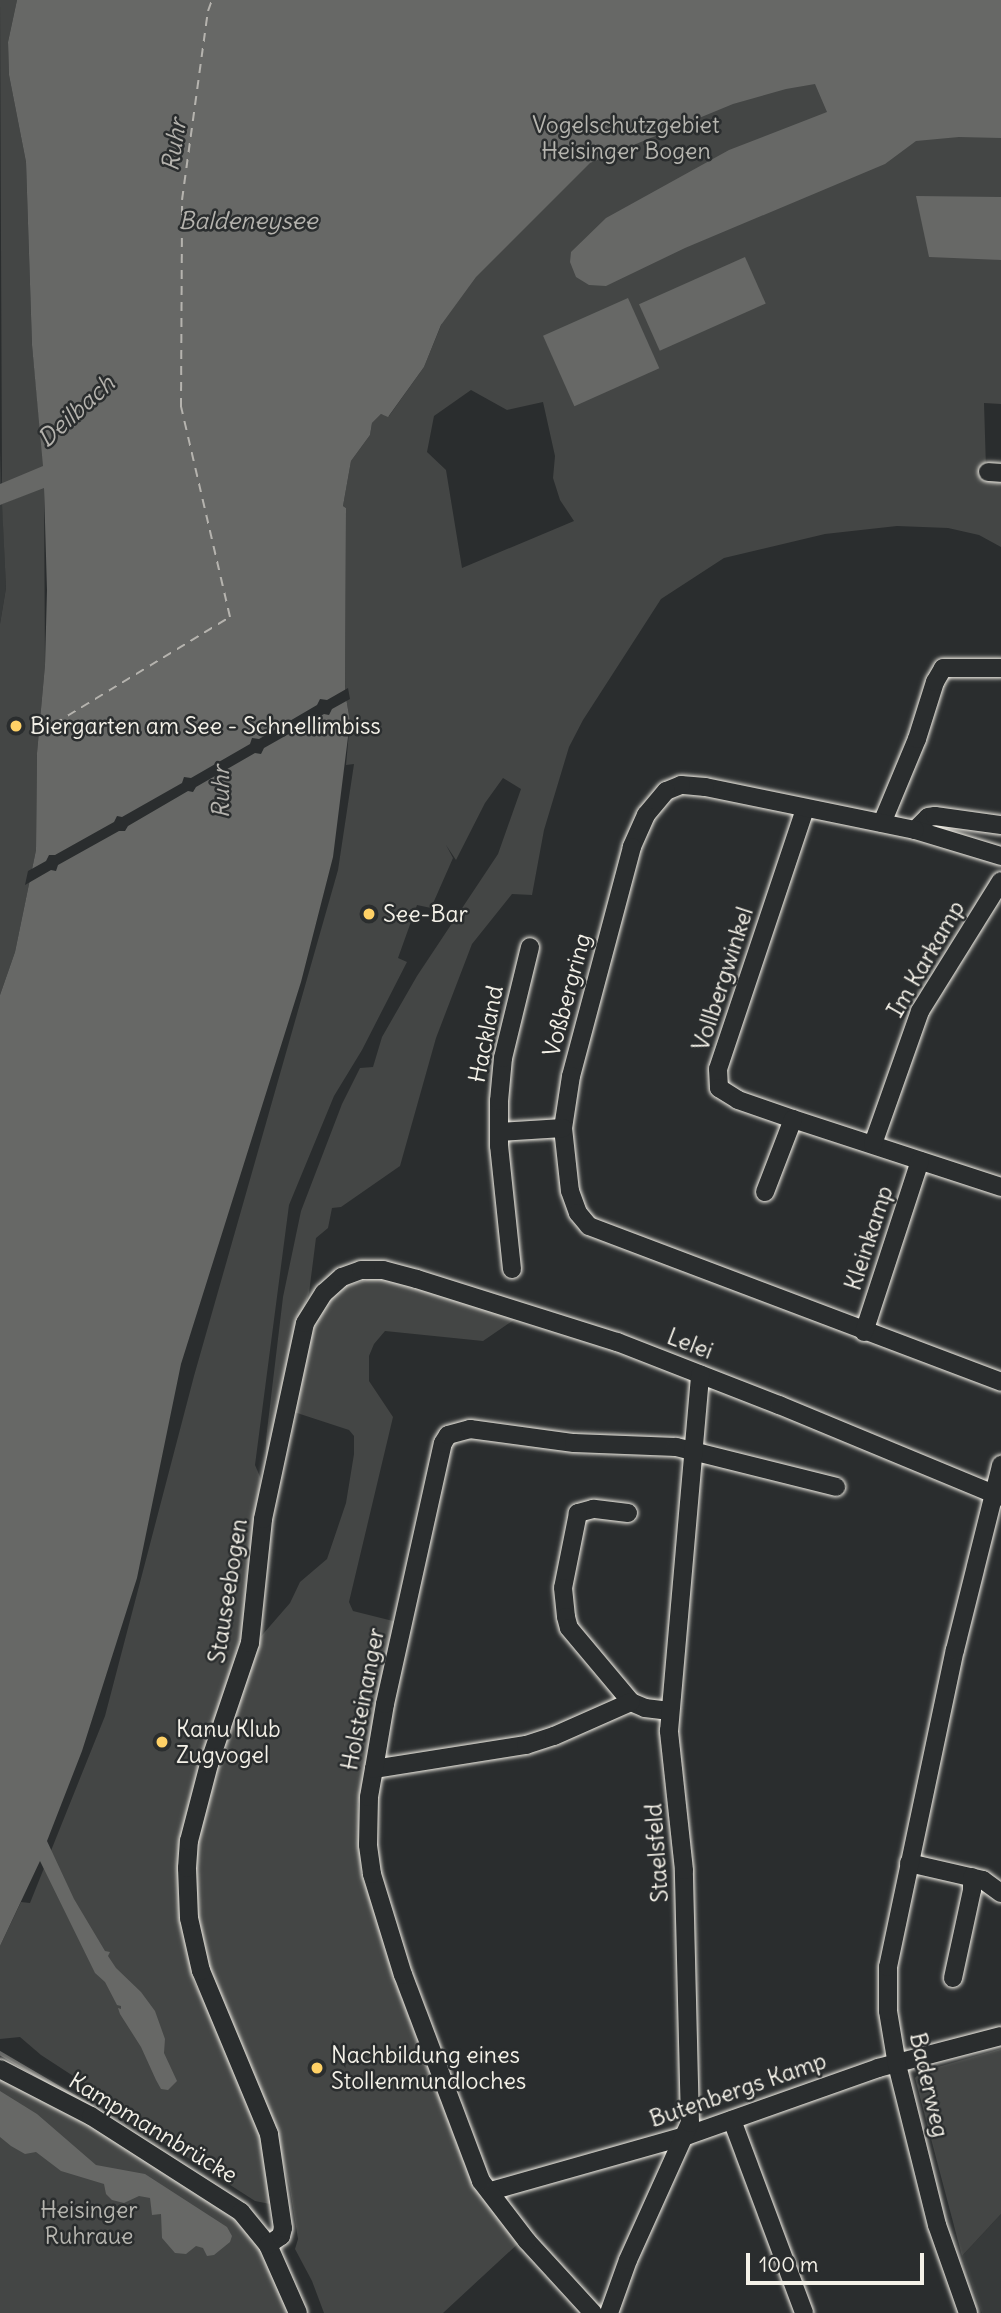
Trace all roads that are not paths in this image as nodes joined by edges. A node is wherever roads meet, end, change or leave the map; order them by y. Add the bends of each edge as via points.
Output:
1 (1001, 668) edge
2 (805, 809) junction
3 (882, 823) junction
4 (1001, 825) edge
5 (915, 830) junction
6 (1001, 856) edge
7 (1001, 881) edge
8 (530, 947) dead end
9 (793, 1119) junction
10 (563, 1128) junction
11 (499, 1132) junction
12 (873, 1144) junction
13 (920, 1161) junction
14 (1001, 1187) edge
15 (765, 1192) dead end
16 (512, 1269) dead end
17 (351, 1273) joint
18 (864, 1332) junction
19 (700, 1374) junction
20 (1001, 1382) edge
21 (694, 1450) junction
22 (1001, 1465) edge
23 (836, 1487) dead end
24 (998, 1496) edge
25 (628, 1513) dead end
26 (631, 1702) junction
27 (670, 1711) junction
28 (374, 1769) junction
29 (909, 1863) junction
30 (972, 1877) junction
31 (1001, 1893) edge
32 (953, 1978) dead end
33 (1001, 2036) edge
34 (897, 2065) junction
35 (0, 2069) edge
36 (732, 2120) junction
37 (686, 2136) junction
38 (491, 2191) junction
39 (268, 2245) junction
40 (298, 2313) edge
41 (593, 2313) edge
42 (609, 2313) edge
43 (804, 2313) edge
44 (968, 2313) edge

1 - 3 street via 943,668
2 - 3 street, Voßbergring
2 - 9 street, Vollbergwinkel via 717,1080 725,1094
2 - 10 street, Voßbergring via 689,785 673,787 654,802 632,847 571,1076
3 - 5 street
4 - 5 street via 935,816
5 - 6 street
7 - 12 street, Im Karkamp via 920,1011
8 - 11 street, Hackland via 503,1058
9 - 12 street, Vollbergwinkel
9 - 15 street
10 - 11 street
10 - 18 street, Voßbergring via 570,1191 589,1226
11 - 16 street, Hackland
12 - 13 street, Vollbergwinkel
13 - 14 street, Vollbergwinkel
13 - 18 street, Kleinkamp
17 - 19 street, Lelei via 383,1270 417,1279 617,1342
17 - 39 street, Stauseebogen via 324,1293 305,1323 263,1519 250,1643 209,1764 189,1841 187,1898 196,1953 269,2134 283,2228 281,2236
18 - 20 street, Voßbergring
19 - 21 street, Staelsfeld
19 - 24 street, Lelei
21 - 23 street, Holsteinanger
21 - 27 street, Staelsfeld
21 - 28 street, Holsteinanger via 574,1443 470,1429 448,1435 440,1452
22 - 24 street, Baderweg
24 - 29 street, Baderweg via 955,1650
25 - 26 street via 593,1509 578,1513 563,1588 569,1628
26 - 27 street
26 - 28 street via 526,1745
27 - 37 street, Staelsfeld via 686,1906 690,2114
28 - 38 street, Holsteinanger via 368,1845 382,1914 439,2076 481,2181
29 - 30 street
29 - 34 street, Baderweg via 888,1967 888,2011
30 - 31 street
30 - 32 street
33 - 34 street, Butenbergs Kamp
34 - 36 street, Butenbergs Kamp
34 - 44 street, Baderweg via 937,2225
35 - 39 street, Kampmannbrücke via 91,2116 225,2199
36 - 37 street, Butenbergs Kamp
36 - 43 street
37 - 38 street, Butenbergs Kamp
37 - 42 street, Staelsfeld via 628,2260
38 - 41 street, Holsteinanger via 527,2241
39 - 40 street, Kampmannbrücke

